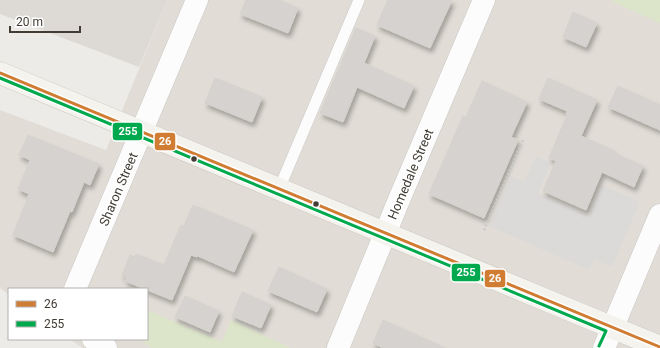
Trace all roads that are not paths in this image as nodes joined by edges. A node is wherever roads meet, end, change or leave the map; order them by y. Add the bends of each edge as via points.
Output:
1 (197, 0) edge
2 (359, 0) edge
3 (484, 0) edge
4 (0, 73) edge
5 (142, 132) junction
6 (280, 189) junction
7 (660, 215) edge
8 (385, 233) junction
9 (75, 288) edge
10 (612, 328) junction
11 (94, 340) edge
12 (660, 347) edge
13 (106, 348) edge
14 (338, 348) edge
15 (604, 348) edge

1 - 5 street, Sharon Street
2 - 6 lane
3 - 8 street, Homedale Street
4 - 5 street
5 - 6 street
5 - 9 street, Sharon Street
6 - 8 street
7 - 10 street
8 - 10 street
8 - 14 street, Homedale Street
10 - 12 street
10 - 15 street
11 - 13 street

